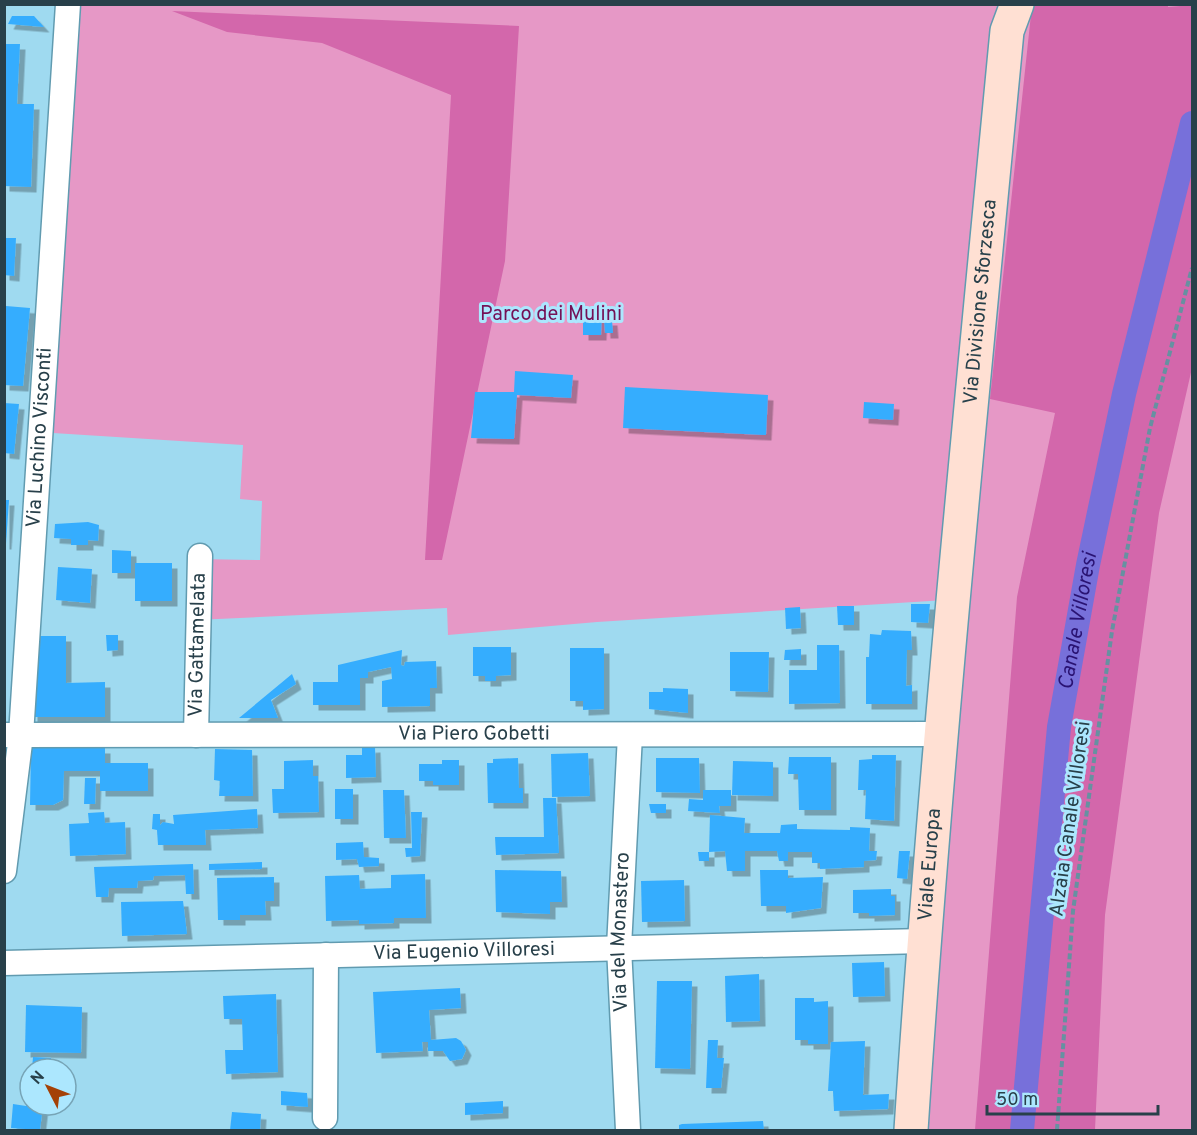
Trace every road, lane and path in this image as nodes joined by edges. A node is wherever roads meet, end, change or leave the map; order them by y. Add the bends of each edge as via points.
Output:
1 (68, 4) edge
2 (1017, 4) edge
3 (1192, 268) edge
4 (200, 556) dead end
5 (952, 601) joint
6 (941, 734) junction
7 (13, 735) edge
8 (196, 735) junction
9 (630, 735) junction
10 (4, 871) edge
11 (924, 940) junction
12 (619, 947) junction
13 (326, 955) junction
14 (4, 963) edge
15 (325, 1118) dead end
16 (628, 1131) edge
17 (911, 1131) edge
18 (1057, 1131) edge

1 - 7 street, Via Luchino Visconti
2 - 5 street, Via Divisione Sforzesca via 1007,31
3 - 18 path, Alzaia Canale Villoresi via 1150,428 1112,631 1073,911
4 - 8 street, Via Gattamelata
5 - 6 street, Viale Europa
6 - 9 street, Via Piero Gobetti
6 - 11 street, Viale Europa
7 - 8 street, Via Piero Gobetti
7 - 10 street, Via Luchino Visconti
8 - 9 street, Via Piero Gobetti
9 - 12 street, Via del Monastero
11 - 12 street, Via Eugenio Villoresi
11 - 17 street, Viale Europa
12 - 13 street, Via Eugenio Villoresi
12 - 16 street, Via del Monastero
13 - 14 street, Via Eugenio Villoresi
13 - 15 street

